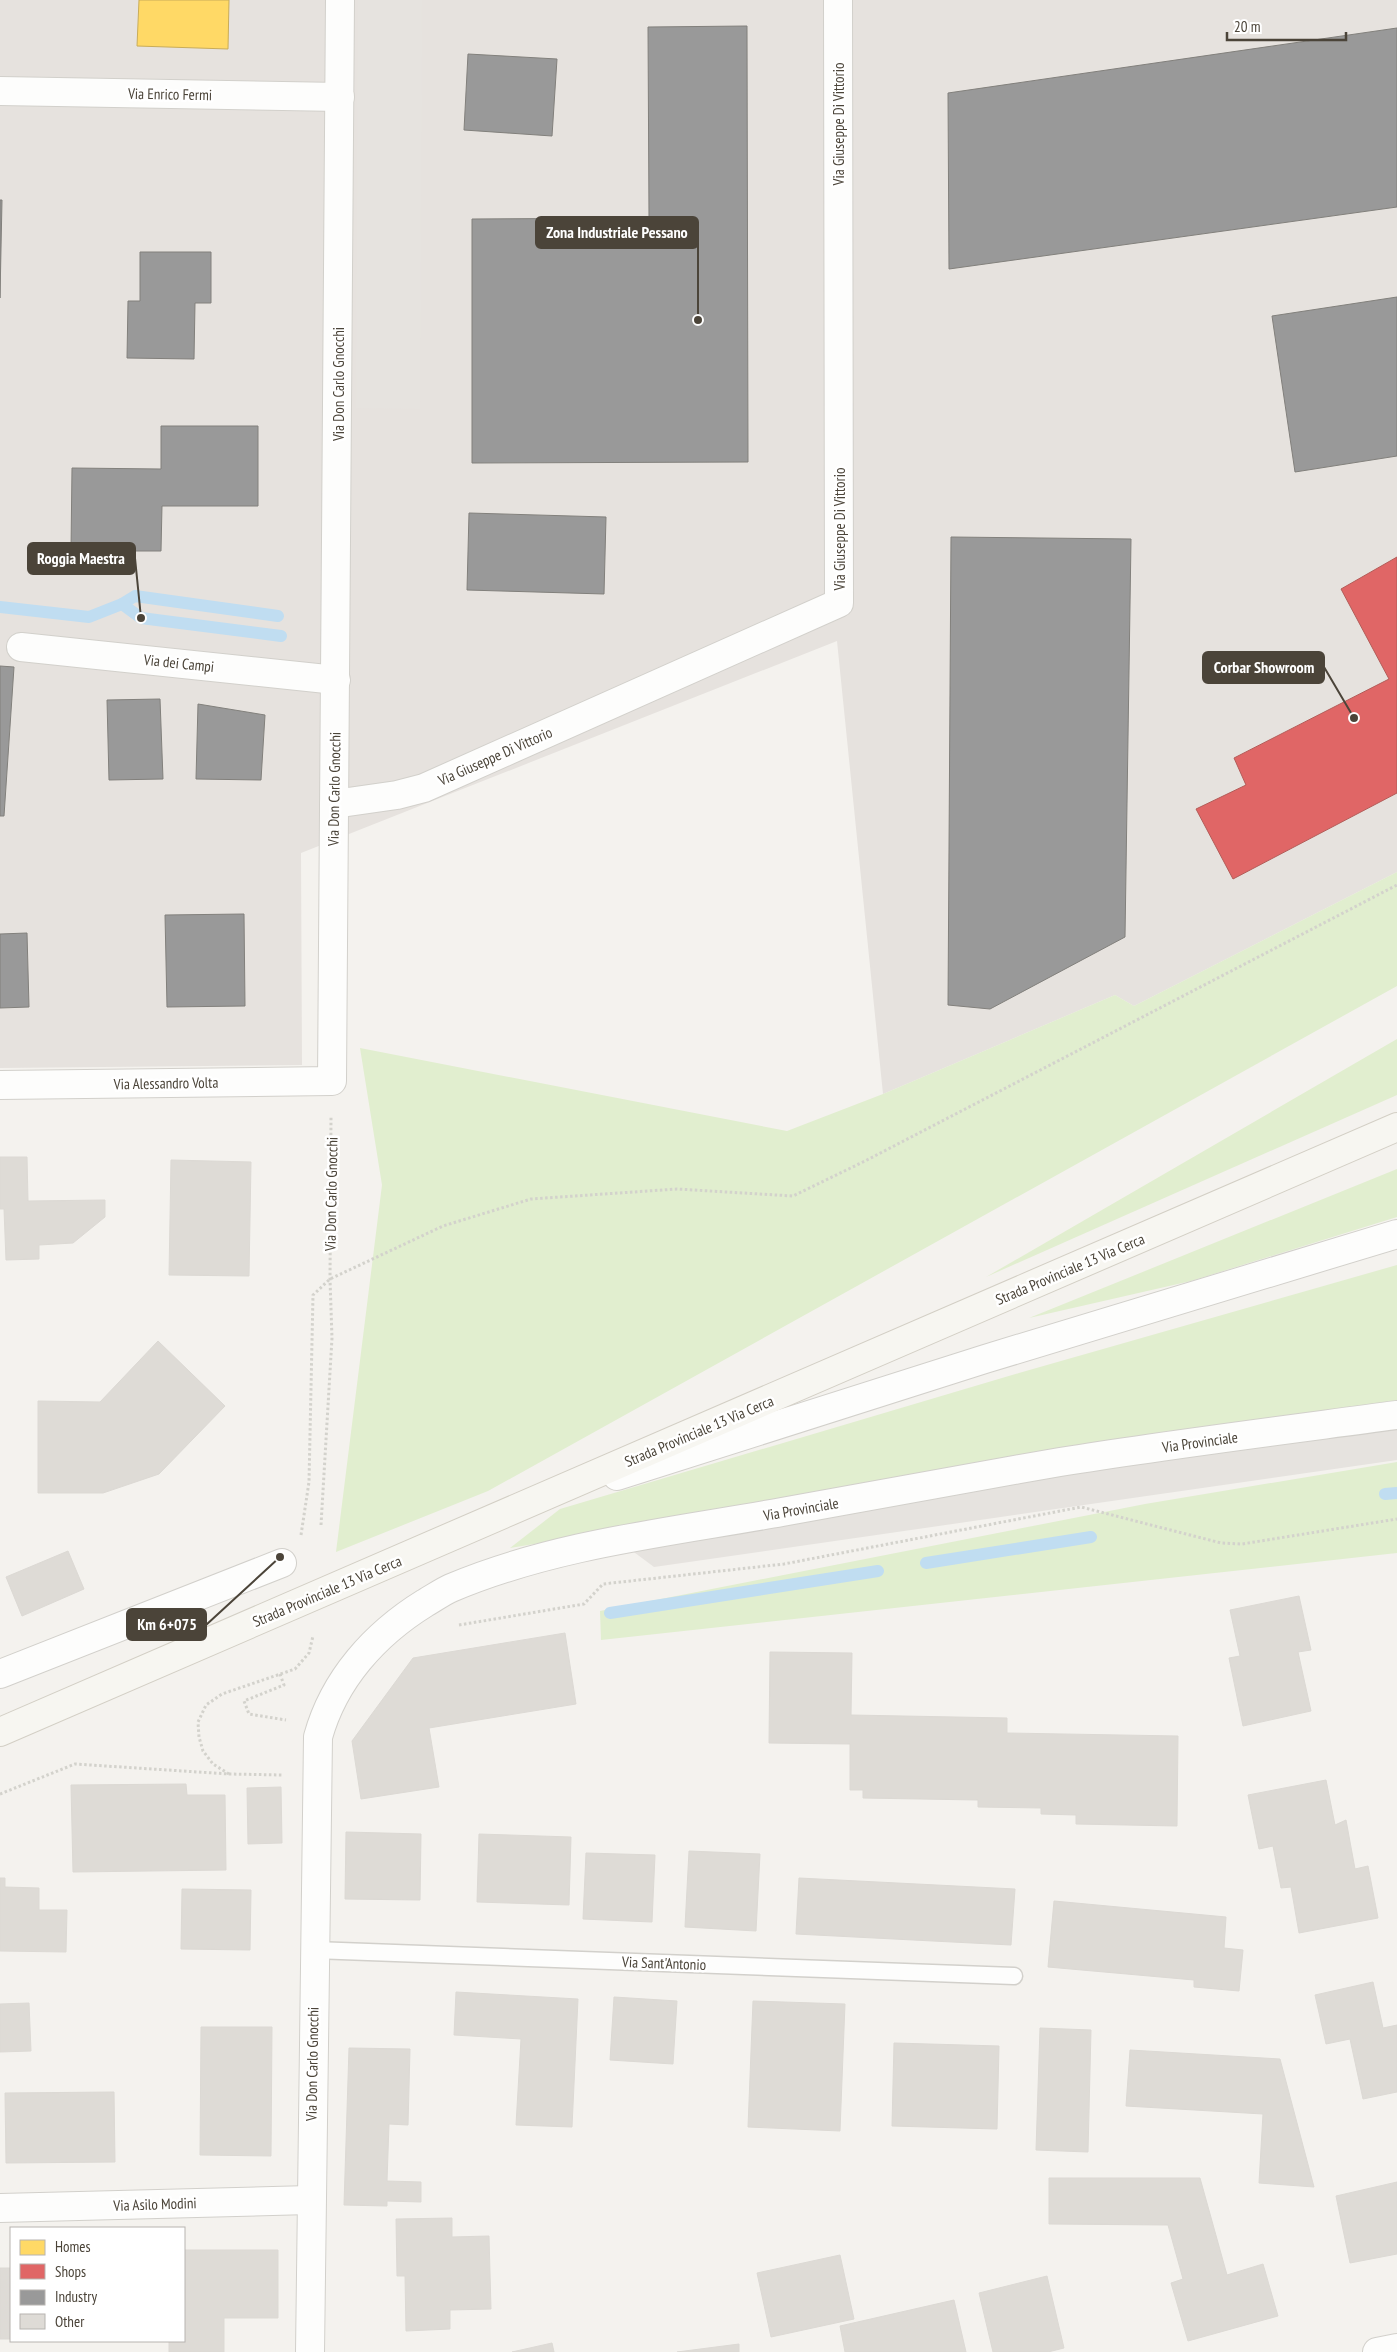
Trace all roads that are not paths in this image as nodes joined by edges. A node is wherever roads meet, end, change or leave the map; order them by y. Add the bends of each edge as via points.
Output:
1 (340, 0) edge
2 (838, 0) edge
3 (0, 91) edge
4 (340, 98) junction
5 (21, 647) dead end
6 (336, 680) junction
7 (334, 804) junction
8 (332, 1081) joint
9 (0, 1085) edge
10 (1397, 1127) edge
11 (1397, 1234) edge
12 (1397, 1414) edge
13 (537, 1501) junction
14 (282, 1563) road end
15 (0, 1674) edge
16 (0, 1732) edge
17 (317, 1776) joint
18 (314, 1950) junction
19 (1014, 1976) dead end
20 (310, 2200) junction
21 (0, 2208) edge
22 (1397, 2348) edge
23 (310, 2352) edge
24 (1377, 2352) edge

1 - 4 street, Via Don Carlo Gnocchi
2 - 7 street, Via Giuseppe Di Vittorio via 839,603 424,788
3 - 4 street, Via Enrico Fermi
4 - 6 street, Via Don Carlo Gnocchi
5 - 6 street, Via dei Campi
6 - 7 street, Via Don Carlo Gnocchi
7 - 8 street, Via Don Carlo Gnocchi
8 - 9 street, Via Alessandro Volta
10 - 13 street, Strada Provinciale 13 Via Cerca
11 - 13 street via 976,1362
12 - 17 street, Via Provinciale via 1062,1462 619,1541 524,1563 450,1588 401,1619 360,1658 334,1695 322,1725 318,1737
13 - 16 street, Strada Provinciale 13 Via Cerca
14 - 15 street
17 - 18 street, Via Don Carlo Gnocchi
18 - 19 lane, Via Sant'Antonio
18 - 20 street, Via Don Carlo Gnocchi
20 - 21 street, Via Asilo Modini
20 - 23 street, Via Don Carlo Gnocchi
22 - 24 street

